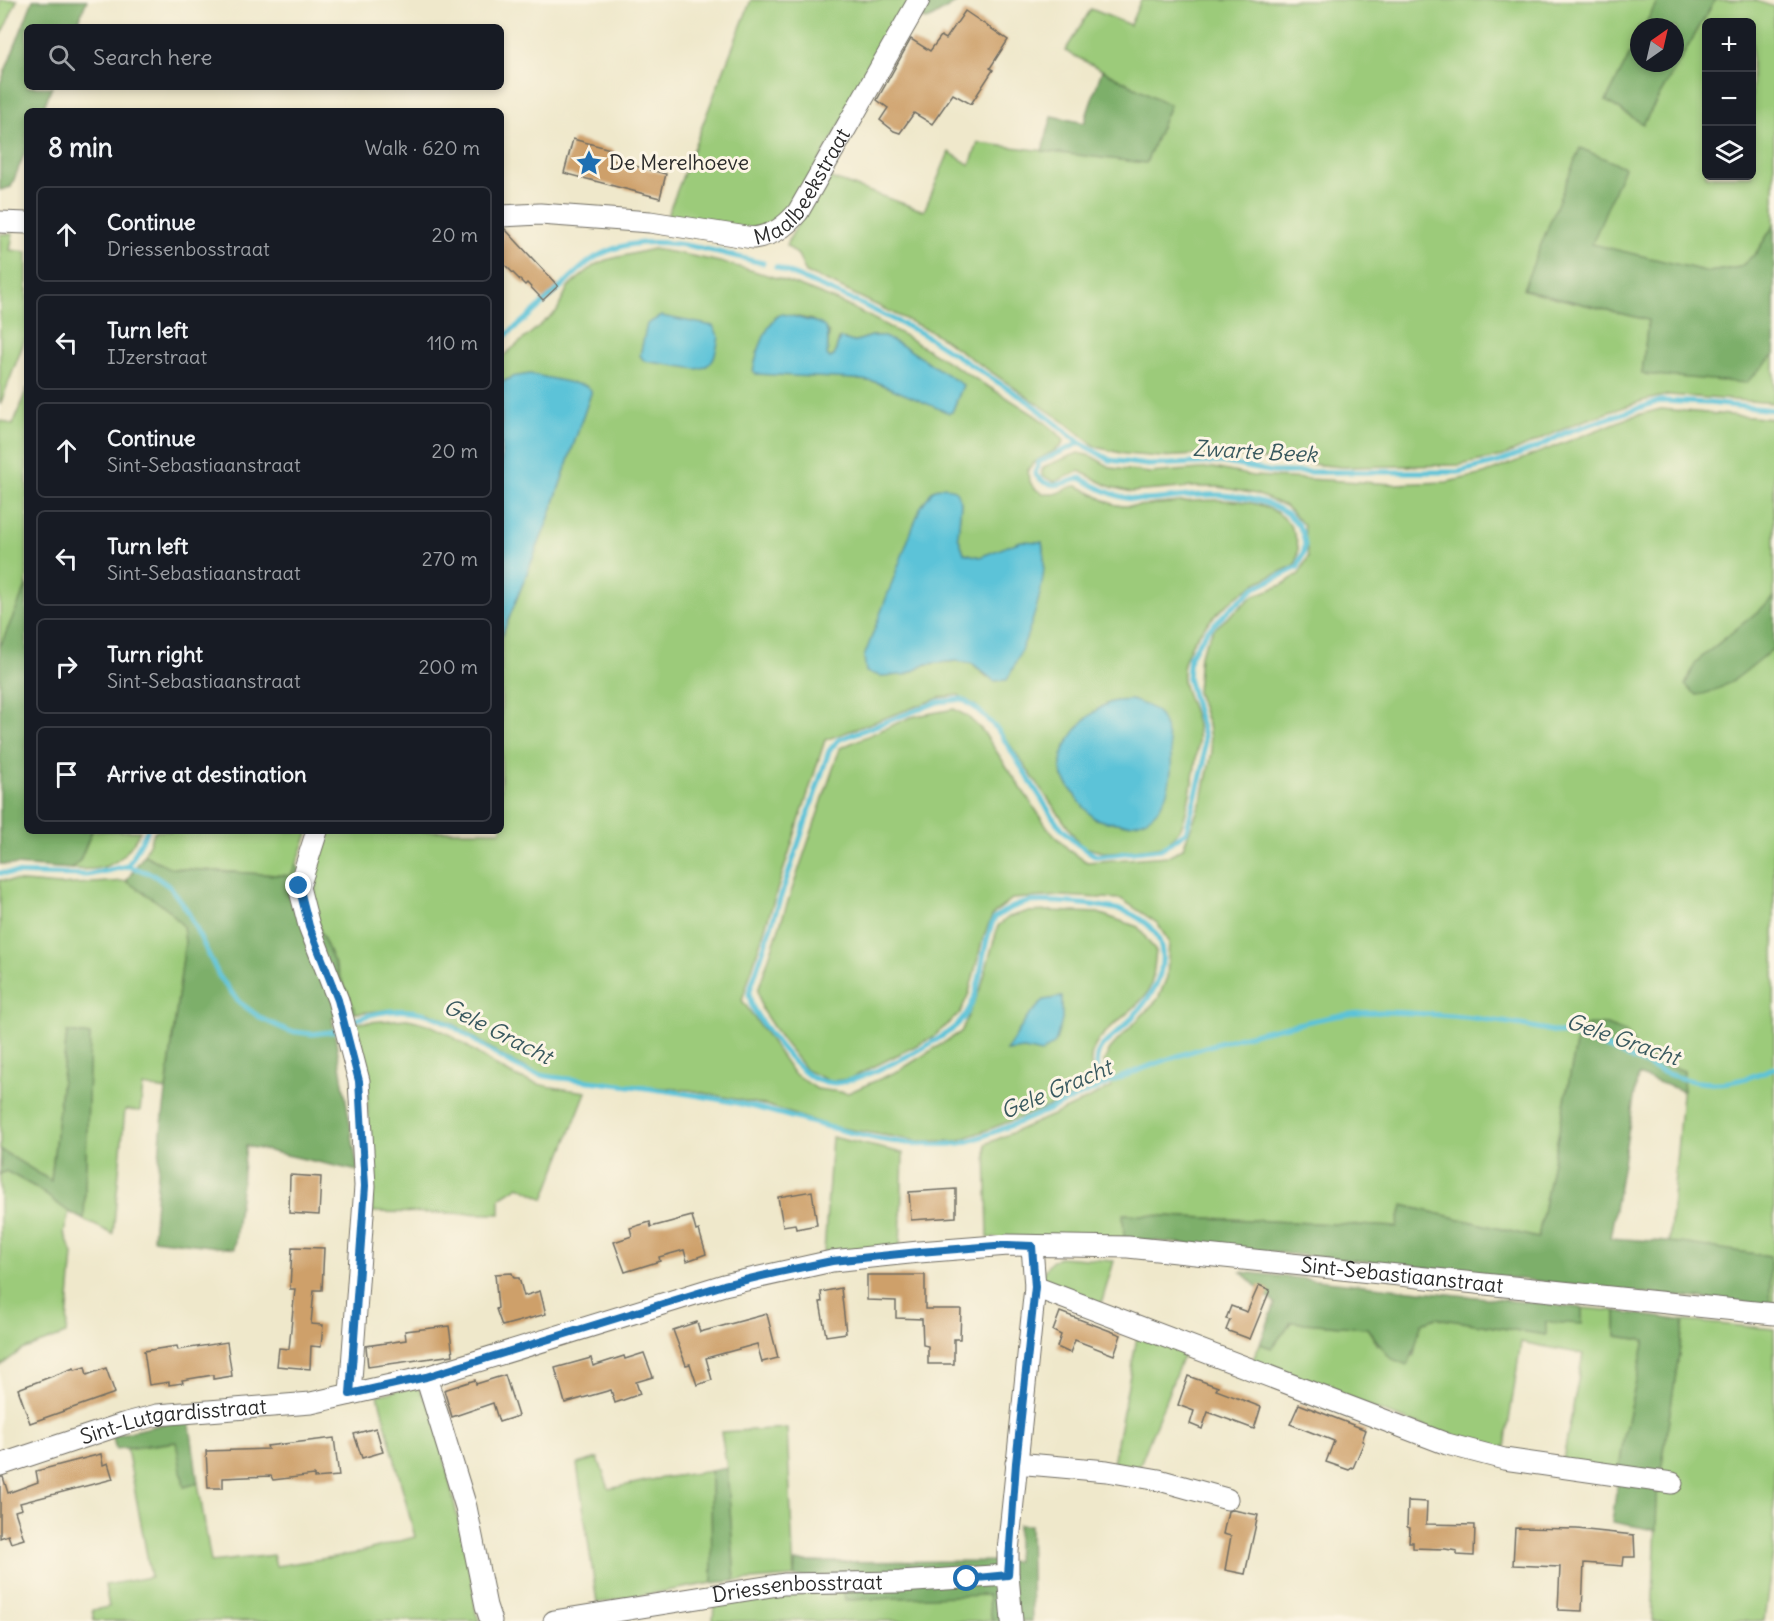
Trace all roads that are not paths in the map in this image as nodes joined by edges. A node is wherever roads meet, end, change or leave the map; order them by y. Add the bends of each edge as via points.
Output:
1 (919, 0) edge
2 (504, 216) edge
3 (0, 222) edge
4 (24, 223) edge
5 (315, 834) edge
6 (1032, 1246) junction
7 (1035, 1287) junction
8 (1774, 1314) edge
9 (426, 1377) junction
10 (350, 1394) junction
11 (1016, 1463) junction
12 (0, 1465) edge
13 (1672, 1483) dead end
14 (1227, 1499) dead end
15 (1008, 1575) junction
16 (492, 1621) edge
17 (554, 1621) edge
18 (1012, 1621) edge

1 - 2 street, Maalbeekstraat via 798,212 784,227 767,236 753,238 650,222 540,214
3 - 4 street
5 - 10 street via 299,886 309,926 338,1000 359,1081 365,1186
6 - 7 street
6 - 8 street, Sint-Sebastiaanstraat via 1128,1247
6 - 9 street, Sint-Sebastiaanstraat via 919,1252 832,1261 779,1272 724,1285
7 - 11 street
7 - 13 street via 1447,1444 1504,1459
9 - 10 street, Sint-Sebastiaanstraat
9 - 16 street via 466,1507
10 - 12 street, Sint-Lutgardisstraat via 311,1403 157,1415
11 - 14 street via 1107,1471 1159,1480
11 - 15 street
15 - 17 street, Driessenbosstraat via 784,1584
15 - 18 street

